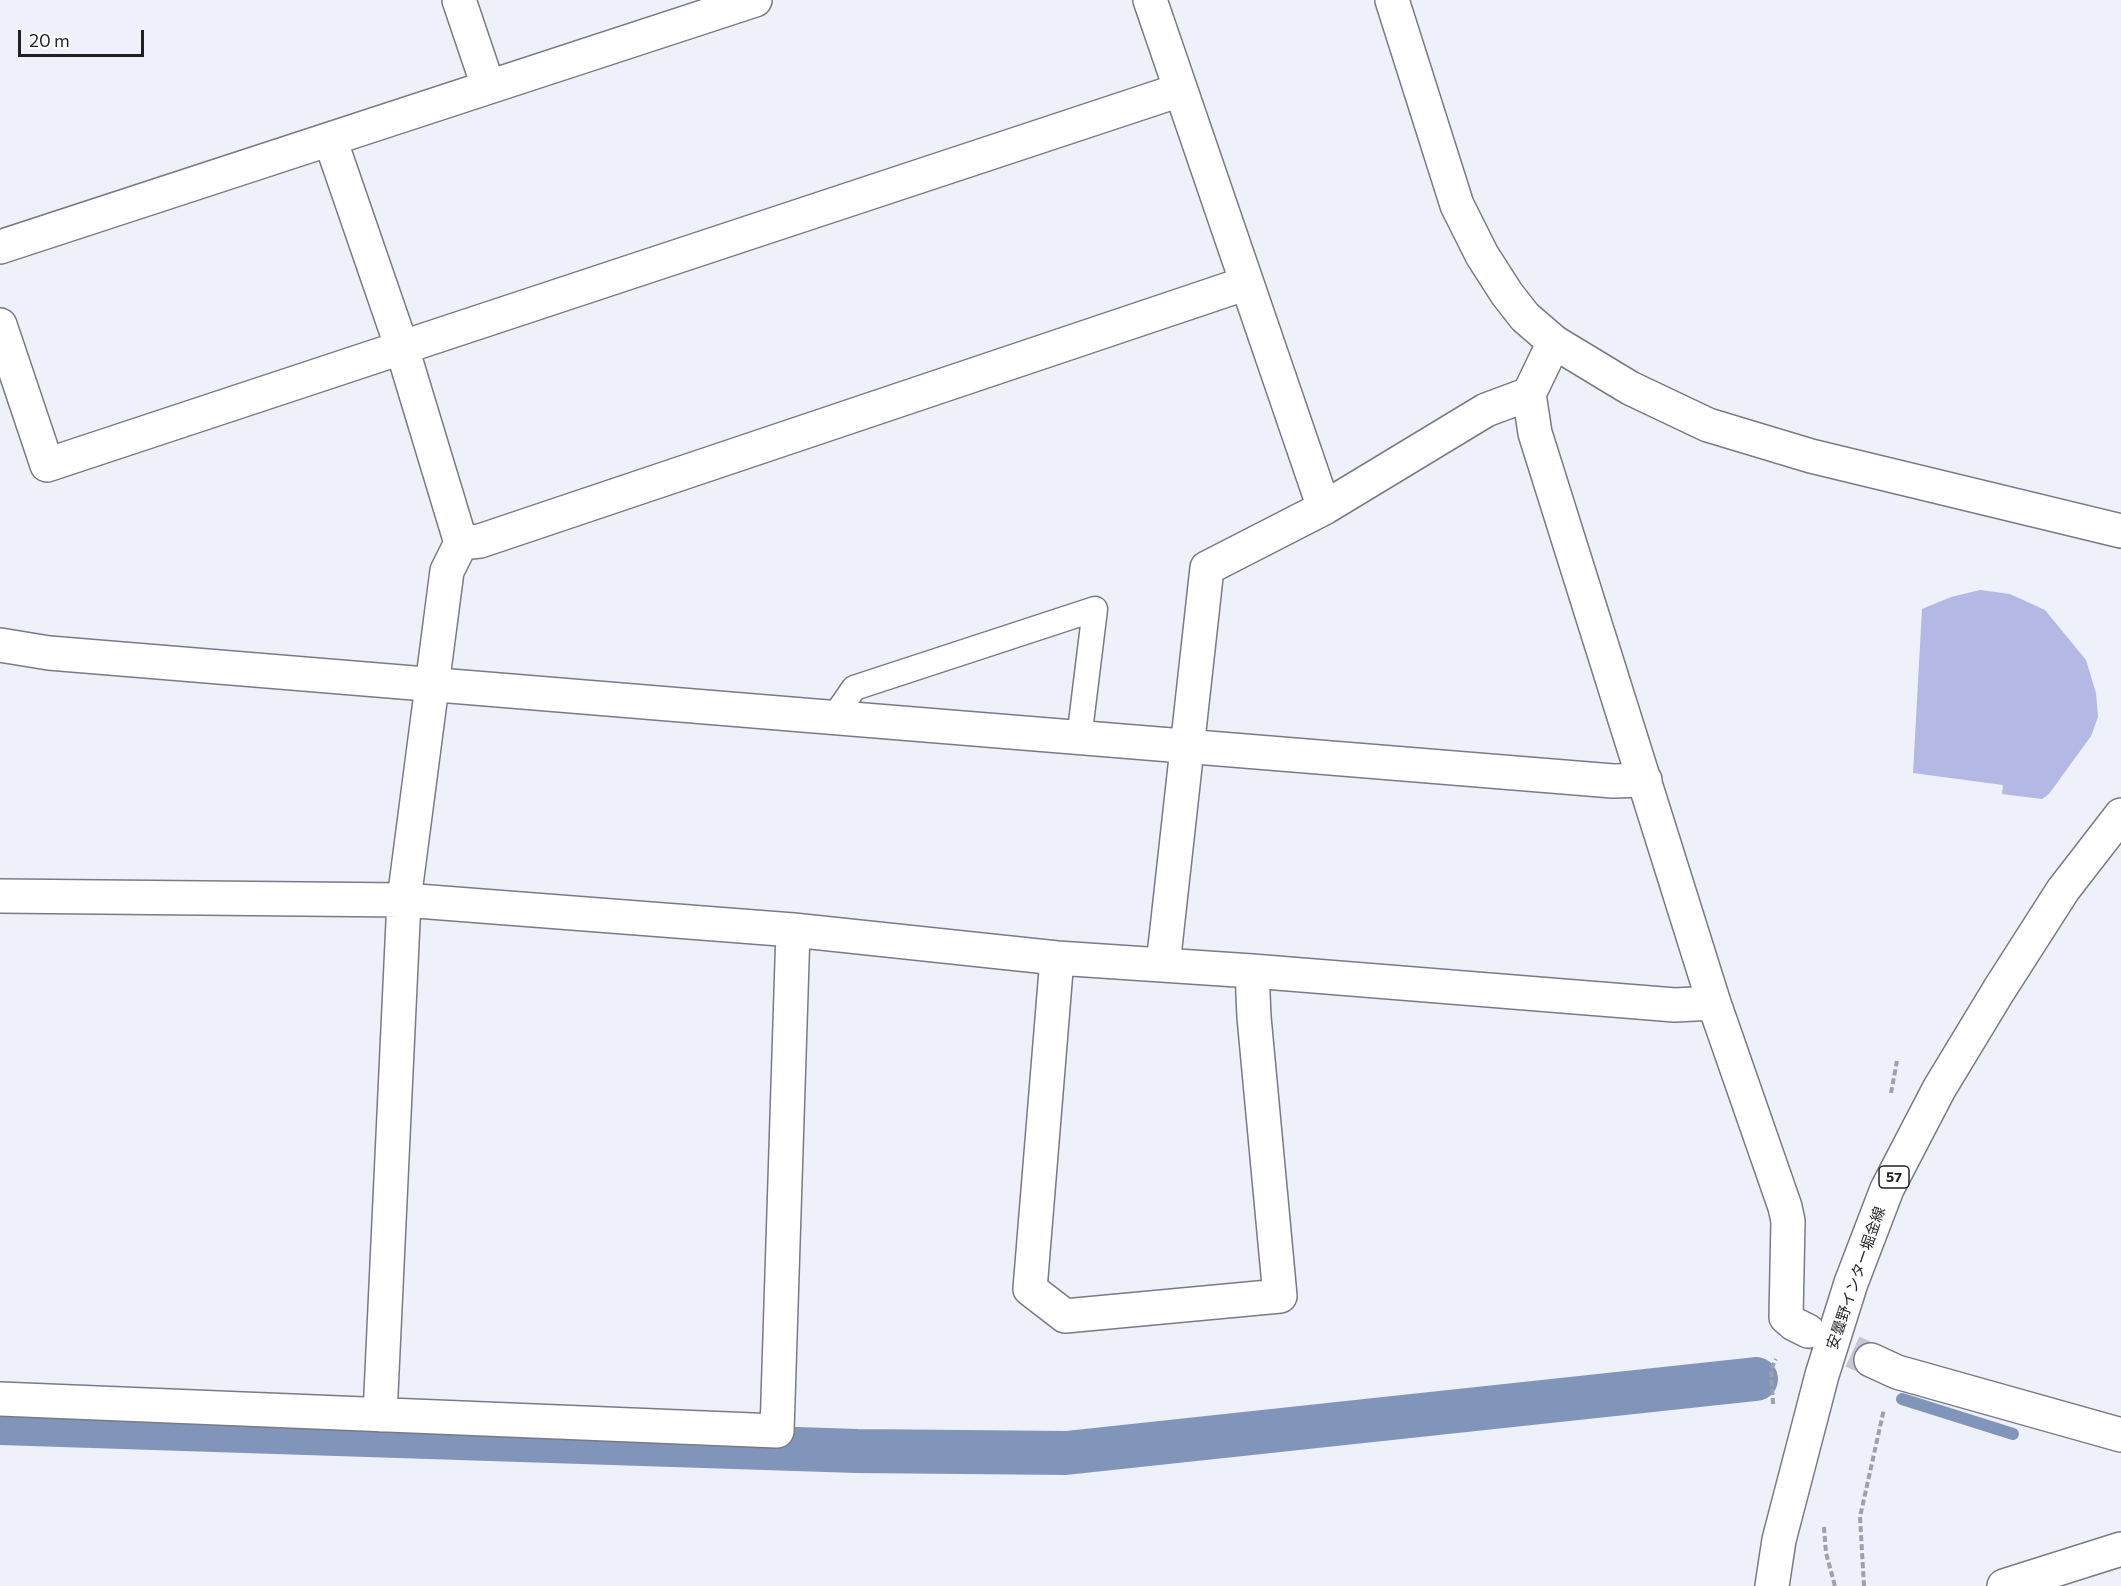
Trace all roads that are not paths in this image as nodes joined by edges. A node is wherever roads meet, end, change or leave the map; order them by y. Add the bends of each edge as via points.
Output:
1 (459, 0) edge
2 (1150, 0) edge
3 (1392, 0) edge
4 (738, 3) edge
5 (488, 86) junction
6 (1180, 90) junction
7 (330, 139) junction
8 (0, 247) edge
9 (1247, 283) junction
10 (0, 325) edge
11 (1554, 342) junction
12 (402, 348) junction
13 (1529, 394) junction
14 (1324, 508) junction
15 (2121, 531) edge
16 (461, 543) junction
17 (0, 645) edge
18 (433, 684) junction
19 (834, 717) junction
20 (1079, 739) junction
21 (1187, 748) junction
22 (1645, 780) junction
23 (2121, 815) edge
24 (0, 896) edge
25 (404, 900) junction
26 (793, 930) junction
27 (1057, 958) junction
28 (1163, 965) junction
29 (1252, 971) junction
30 (1714, 1003) junction
31 (1808, 1330) tunnel mouth
32 (1884, 1366) tunnel mouth
33 (0, 1399) edge
34 (380, 1415) junction
35 (2121, 1435) edge
36 (2121, 1549) edge
37 (1772, 1586) edge
38 (2004, 1586) edge

1 - 5 street
2 - 6 street
3 - 11 street via 1457,205 1506,294
4 - 5 street
5 - 7 street
6 - 9 street
6 - 12 street
7 - 8 street
7 - 12 street
9 - 14 street
9 - 16 street via 480,541
10 - 12 street via 47,465
11 - 13 street
11 - 15 street via 1630,388 1708,425 1811,456
12 - 16 street
13 - 14 street via 1486,410
13 - 22 street via 1535,433
14 - 21 street via 1207,568
16 - 18 street via 447,571
17 - 18 street via 49,653
18 - 19 street
18 - 25 street
19 - 20 street
19 - 20 lane via 854,688 1095,609
20 - 21 street
21 - 22 street via 1613,781
21 - 28 street
22 - 30 street
23 - 37 street, 安曇野インター堀金線 / 57 via 2063,890 1999,990 1939,1089 1887,1189 1822,1375 1779,1540
24 - 25 street
25 - 26 street
25 - 34 street
26 - 27 street
26 - 34 street via 777,1431
27 - 28 street
27 - 29 street via 1030,1289 1065,1316 1280,1296
28 - 29 street
29 - 30 street via 1675,1005
30 - 31 street via 1786,1214 1786,1317
32 - 35 street
33 - 34 street
36 - 38 street

